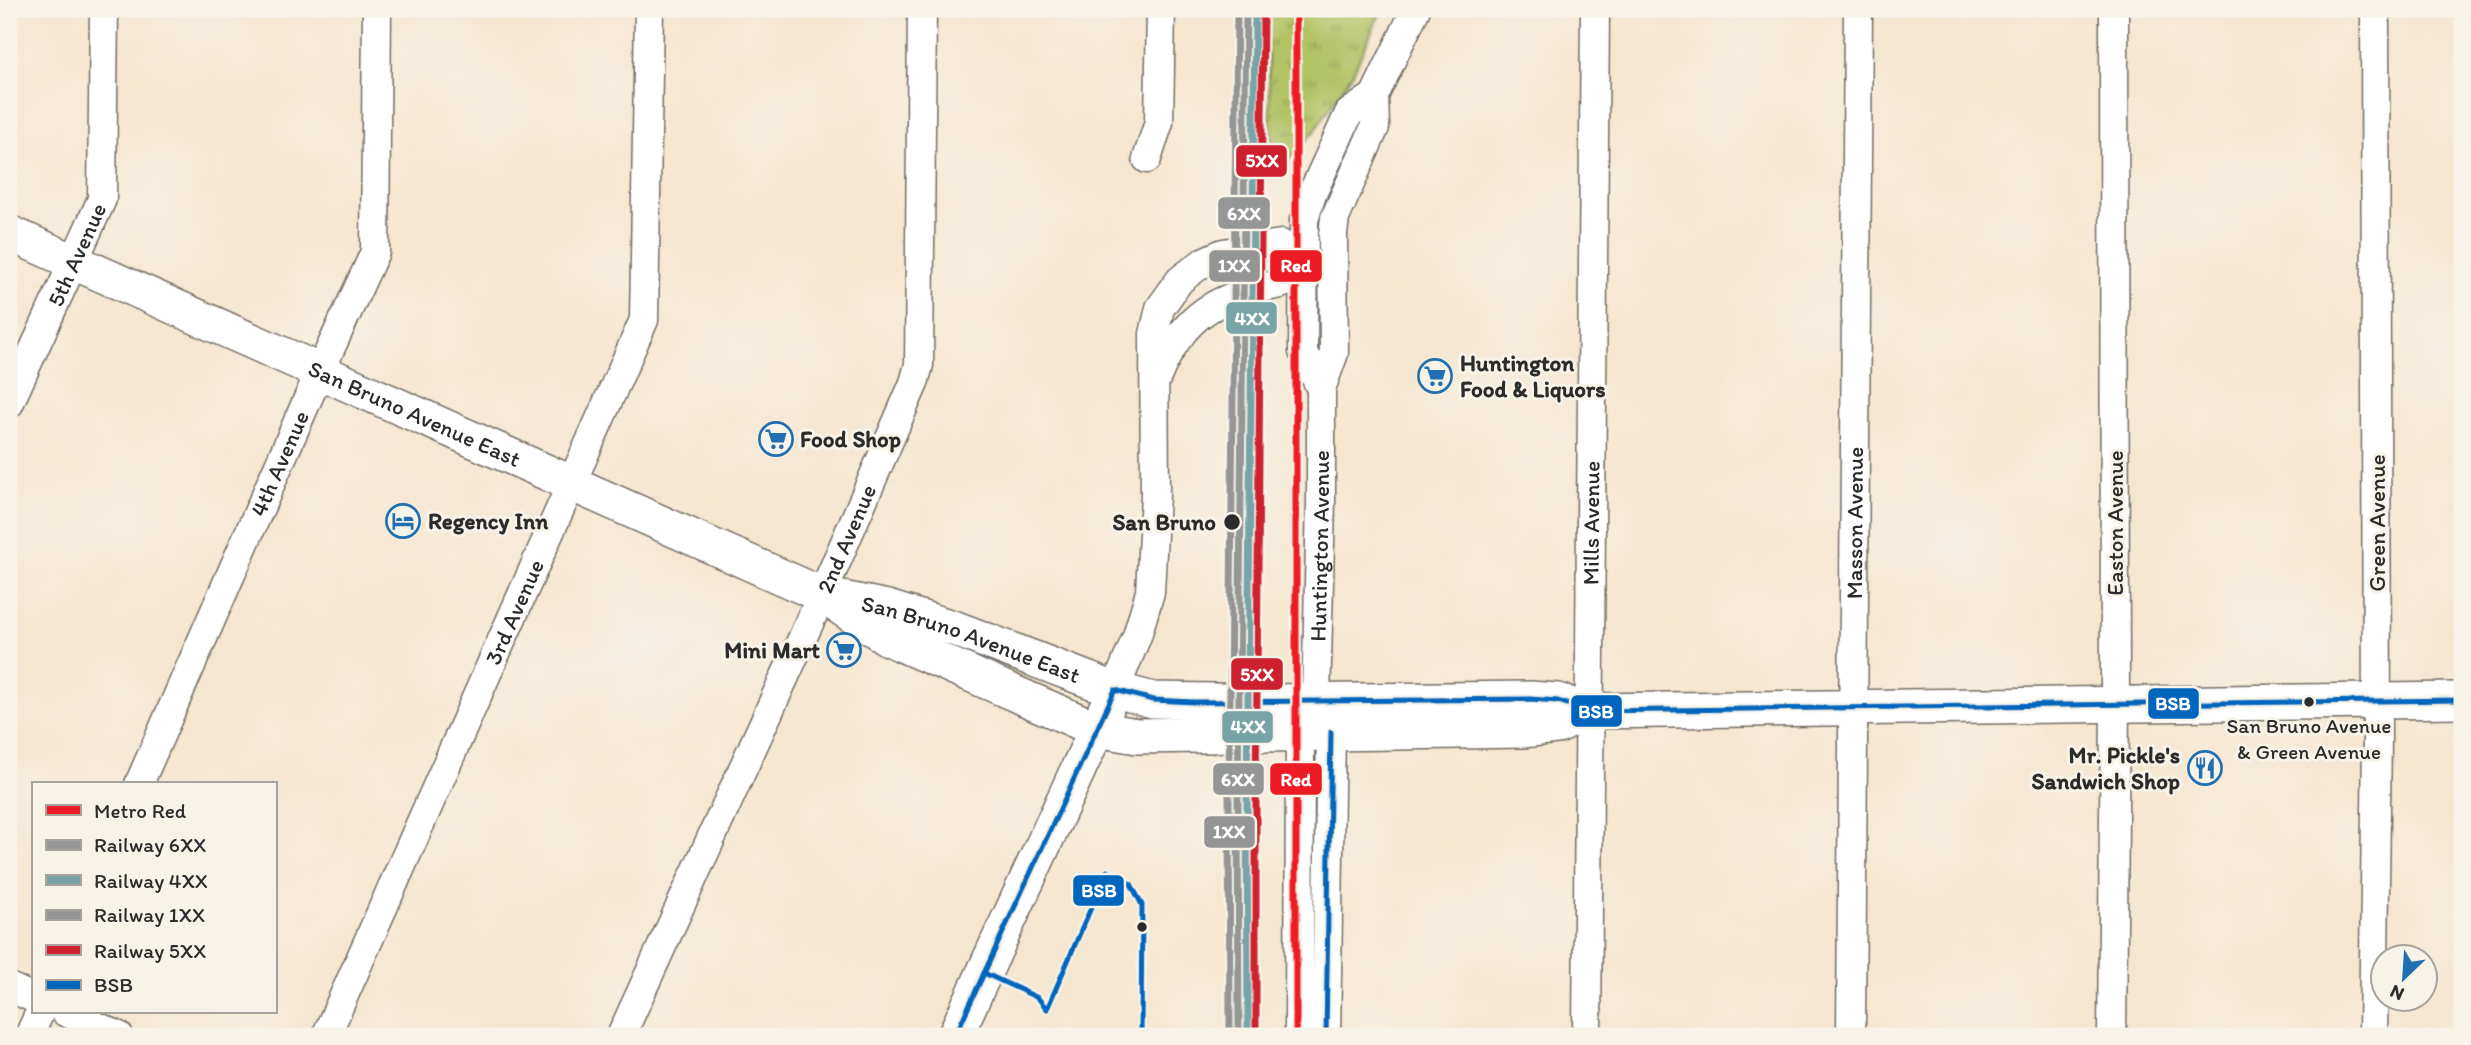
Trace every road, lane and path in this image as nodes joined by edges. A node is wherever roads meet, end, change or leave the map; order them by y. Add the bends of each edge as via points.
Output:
1 (104, 9) edge
2 (377, 9) edge
3 (649, 9) edge
4 (922, 9) edge
5 (1161, 9) edge
6 (1416, 9) edge
7 (1595, 9) edge
8 (1858, 9) edge
9 (2114, 9) edge
10 (2375, 9) edge
11 (1374, 96) junction
12 (1147, 159) dead end
13 (9, 233) edge
14 (1300, 258) junction
15 (73, 262) junction
16 (1333, 264) junction
17 (320, 371) junction
18 (1155, 383) junction
19 (1321, 389) junction
20 (9, 404) edge
21 (572, 484) junction
22 (822, 595) junction
23 (1115, 690) junction
24 (2462, 700) edge
25 (2377, 702) junction
26 (2115, 705) junction
27 (1854, 708) junction
28 (1588, 711) junction
29 (1316, 723) junction
30 (1096, 729) junction
31 (140, 782) edge
32 (9, 987) edge
33 (32, 998) edge
34 (39, 1014) edge
35 (70, 1014) edge
36 (29, 1036) edge
37 (119, 1036) edge
38 (326, 1036) edge
39 (621, 1036) edge
40 (955, 1036) edge
41 (1299, 1036) edge
42 (1326, 1036) edge
43 (1587, 1036) edge
44 (1851, 1036) edge
45 (2112, 1036) edge
46 (2373, 1036) edge

1 - 15 street, 5th Avenue via 102,199
2 - 17 street, 4th Avenue via 375,253
3 - 21 street, 3rd Avenue via 644,320
4 - 22 street, 2nd Avenue via 919,366
5 - 12 street via 1159,122
6 - 11 street
7 - 28 street, Mills Avenue
8 - 27 street, Masson Avenue
9 - 26 street, Easton Avenue
10 - 25 street, Green Avenue
11 - 14 street, Huntington Avenue via 1349,113 1307,207
11 - 16 street, Huntington Avenue via 1375,127 1335,218
13 - 15 main road, San Bruno Avenue East
14 - 16 street
14 - 18 street via 1281,284 1239,293 1203,312 1166,357
14 - 18 street via 1281,244 1223,253 1194,268 1169,293 1156,320
14 - 19 street, Huntington Avenue via 1303,352
15 - 17 main road, San Bruno Avenue East
15 - 20 street, 5th Avenue
16 - 19 street, Huntington Avenue via 1334,353
17 - 21 main road, San Bruno Avenue East
17 - 31 street, 4th Avenue
18 - 23 street via 1150,592
19 - 29 street, Huntington Avenue
21 - 22 main road, San Bruno Avenue East
21 - 38 street, 3rd Avenue
22 - 23 main road, San Bruno Avenue East via 956,629
22 - 30 main road, San Bruno Avenue East via 888,638
22 - 39 street, 2nd Avenue
23 - 29 main road, San Bruno Avenue East via 1153,700
23 - 30 main road
24 - 25 main road
25 - 26 main road
25 - 46 street, Green Avenue
26 - 27 main road
26 - 45 street, Easton Avenue
27 - 28 main road
27 - 44 street, Masson Avenue
28 - 29 main road via 1558,701 1530,699
28 - 43 street, Mills Avenue
29 - 30 main road, San Bruno Avenue East via 1137,736
29 - 41 street, Huntington Avenue
29 - 42 street, Huntington Avenue
30 - 40 main road
32 - 33 street
34 - 36 street
35 - 37 street

